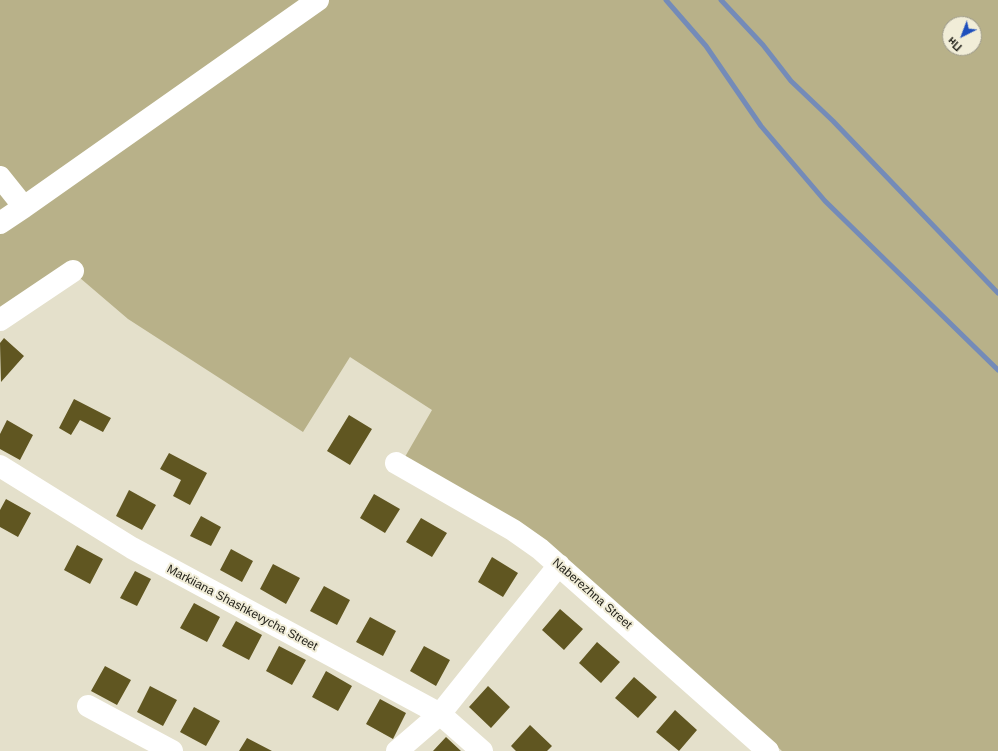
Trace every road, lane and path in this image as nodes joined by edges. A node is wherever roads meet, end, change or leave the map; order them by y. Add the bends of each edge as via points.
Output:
1 (318, 0) edge
2 (0, 177) edge
3 (24, 207) junction
4 (0, 223) edge
5 (72, 272) dead end
6 (0, 320) edge
7 (396, 463) dead end
8 (0, 466) edge
9 (560, 565) junction
10 (88, 706) dead end
11 (440, 714) junction
12 (172, 751) edge
13 (397, 751) edge
14 (482, 751) edge
15 (768, 751) edge

1 - 3 street
2 - 3 street
3 - 4 street
5 - 6 street
7 - 9 street, Naberezhna Street via 513,530
8 - 11 street, Markiiana Shashkevycha Street via 132,548
9 - 11 street
9 - 15 street, Naberezhna Street
10 - 12 street
11 - 13 street
11 - 14 street, Markiiana Shashkevycha Street

